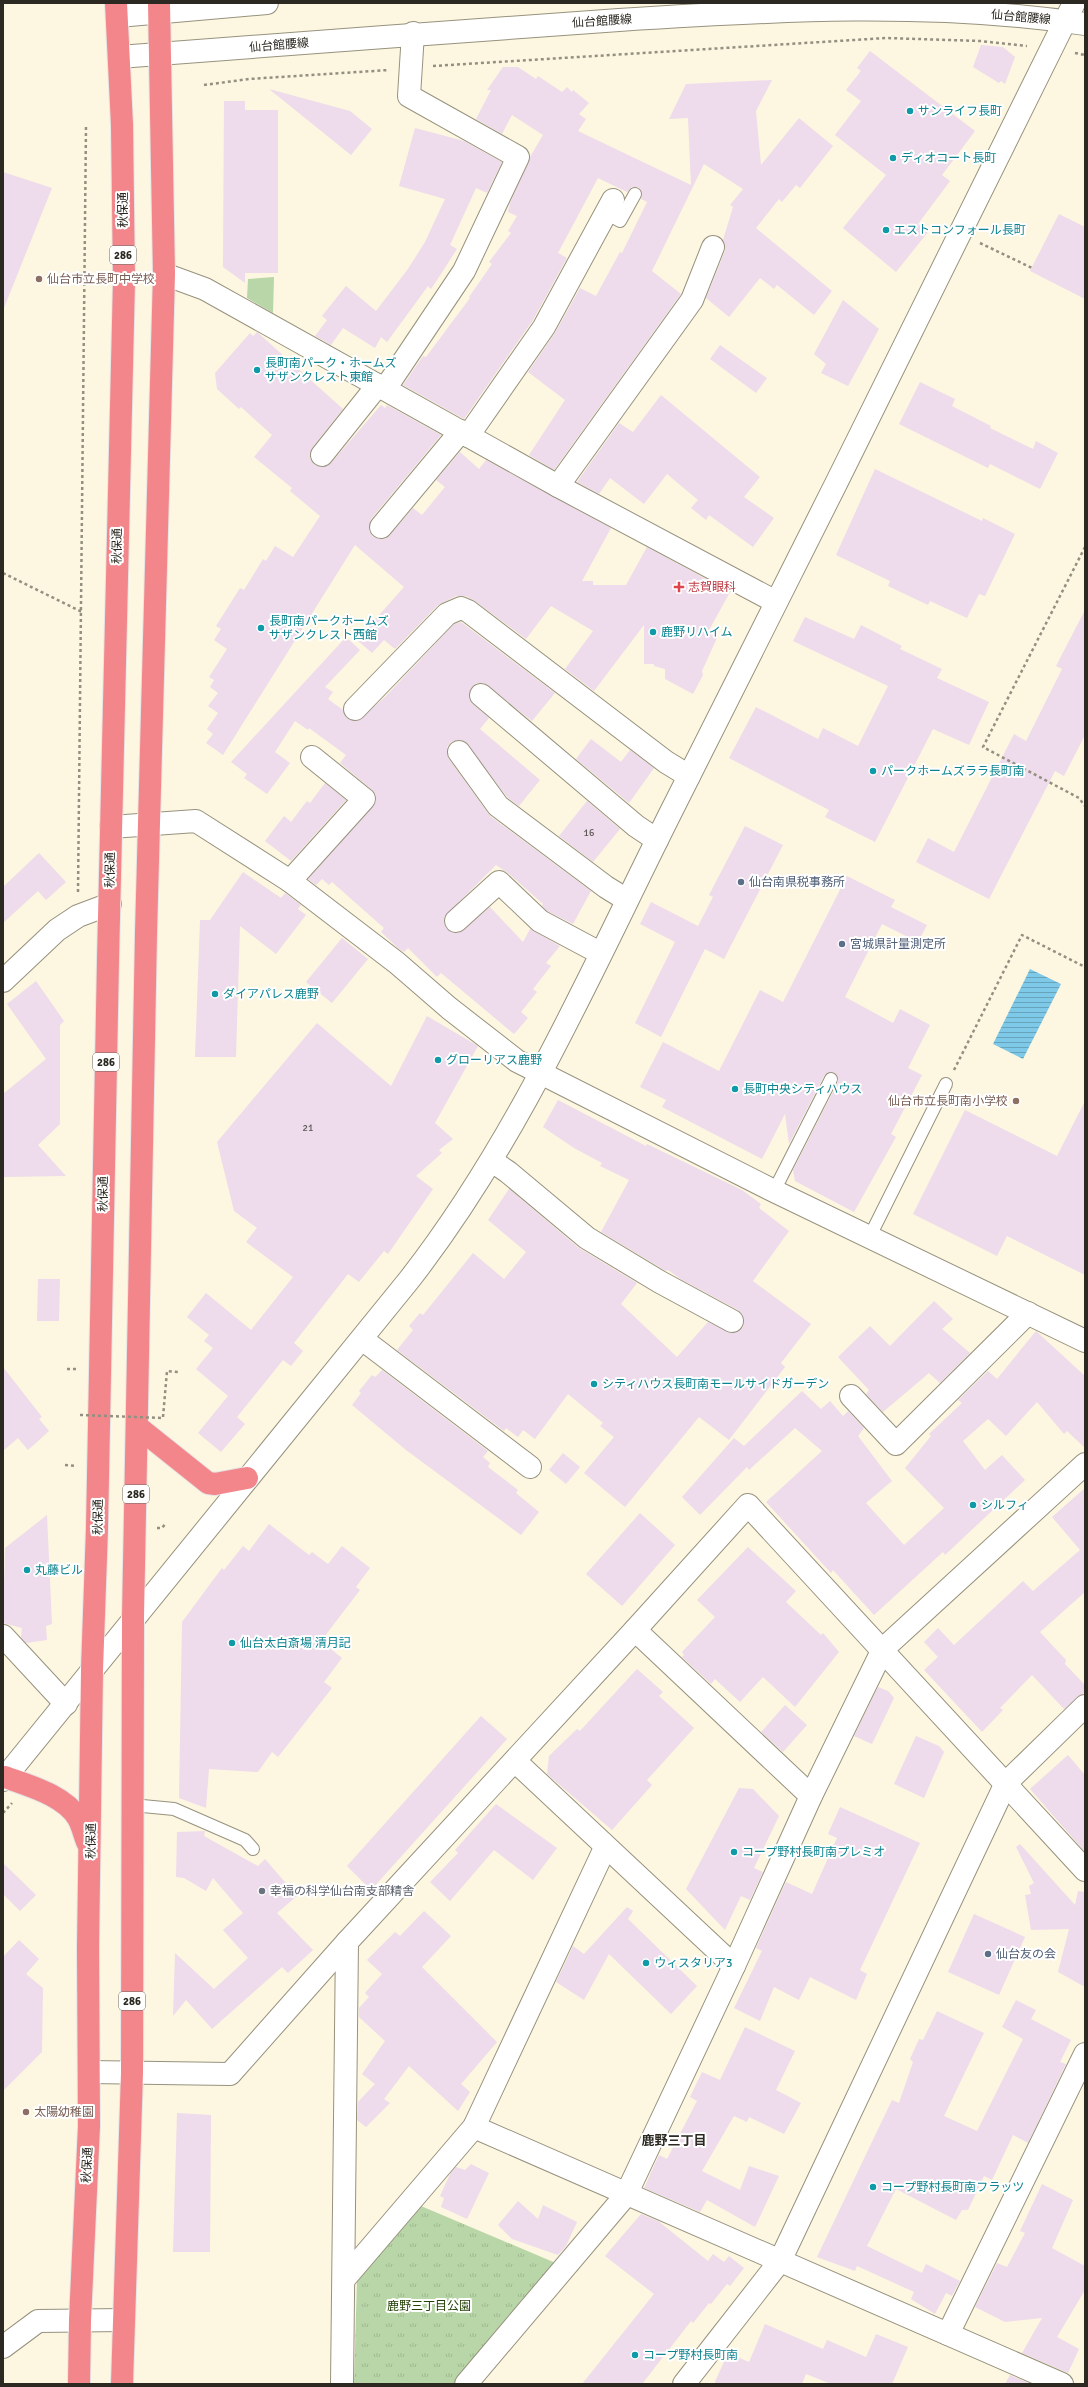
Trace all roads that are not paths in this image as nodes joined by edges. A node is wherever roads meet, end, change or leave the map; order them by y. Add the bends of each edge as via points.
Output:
1 (267, 3) edge
2 (160, 7) edge
3 (117, 10) edge
4 (1075, 16) edge
5 (413, 33) junction
6 (160, 54) junction
7 (119, 57) junction
8 (635, 194) dead end
9 (609, 207) joint
10 (713, 248) dead end
11 (164, 274) junction
12 (382, 387) junction
13 (465, 434) junction
14 (322, 455) dead end
15 (558, 486) junction
16 (381, 527) dead end
17 (776, 602) junction
18 (481, 694) dead end
19 (355, 709) dead end
20 (459, 752) dead end
21 (312, 757) dead end
22 (689, 776) junction
23 (150, 826) junction
24 (111, 827) junction
25 (657, 840) junction
26 (290, 881) junction
27 (627, 900) junction
28 (110, 904) junction
29 (456, 921) dead end
30 (600, 952) junction
31 (3, 981) edge
32 (539, 1073) junction
33 (831, 1079) dead end
34 (946, 1084) road end
35 (492, 1161) junction
36 (774, 1191) junction
37 (870, 1236) junction
38 (1028, 1313) junction
39 (732, 1321) dead end
40 (362, 1340) junction
41 (1085, 1342) edge
42 (851, 1396) dead end
43 (138, 1427) junction
44 (1085, 1464) edge
45 (530, 1467) dead end
46 (247, 1478) junction
47 (133, 1617) junction
48 (636, 1630) junction
49 (3, 1636) edge
50 (883, 1649) junction
51 (92, 1670) junction
52 (66, 1704) junction
53 (1085, 1706) edge
54 (515, 1761) junction
55 (4, 1778) edge
56 (1006, 1783) junction
57 (811, 1796) junction
58 (132, 1805) junction
59 (605, 1848) junction
60 (253, 1849) dead end
61 (90, 1852) junction
62 (1085, 1870) edge
63 (347, 1942) junction
64 (734, 1966) junction
65 (1085, 2054) edge
66 (89, 2072) junction
67 (132, 2073) junction
68 (474, 2127) junction
69 (626, 2195) junction
70 (780, 2261) junction
71 (345, 2278) junction
72 (80, 2320) junction
73 (123, 2320) junction
74 (948, 2334) junction
75 (3, 2347) edge
76 (79, 2384) edge
77 (122, 2384) edge
78 (342, 2384) edge
79 (466, 2384) edge
80 (684, 2384) edge
81 (1062, 2384) edge

1 - 2 street
2 - 3 street
2 - 6 highway, 286
3 - 7 highway, 秋保通 / 286
4 - 5 street, 仙台館腰線 via 910,10 756,11
4 - 17 street
5 - 6 street, 仙台館腰線
5 - 12 street via 409,96 518,158 464,271
6 - 7 street, 仙台館腰線
6 - 11 highway, 286
7 - 24 highway, 秋保通 / 286 via 124,280
8 - 9 lane via 620,221
9 - 13 street via 544,327
10 - 15 street via 692,300
11 - 12 street via 204,289
11 - 23 highway, 286
12 - 13 street
12 - 14 street
13 - 15 street
13 - 16 street
15 - 17 street
17 - 22 street
18 - 25 street via 636,826
19 - 22 street via 447,614 461,608 666,762
20 - 27 street via 498,806
21 - 26 street via 364,799
22 - 25 street
23 - 24 street
23 - 26 street via 196,821
23 - 43 highway, 286
24 - 28 highway, 秋保通 / 286
25 - 27 street
26 - 32 street via 397,963 517,1061
27 - 30 street
28 - 31 street via 78,916 57,930
28 - 51 highway, 秋保通 / 286 via 98,1521
29 - 30 street via 499,882 540,921
30 - 32 street
32 - 35 street
32 - 36 street
33 - 36 lane
34 - 37 lane
35 - 39 street via 587,1238
35 - 40 street via 440,1240
36 - 37 street
37 - 38 street
38 - 41 street
38 - 42 street via 896,1444
40 - 45 street
40 - 46 street
43 - 46 highway via 208,1483
43 - 47 highway, 286
44 - 50 street
46 - 47 street
47 - 51 street
47 - 58 highway, 286
48 - 50 street via 748,1505
48 - 54 street
48 - 57 street
49 - 52 street
50 - 56 street
50 - 57 street
51 - 52 street
51 - 61 highway, 秋保通 / 286
52 - 55 street
53 - 56 street
54 - 59 street
54 - 63 street
55 - 61 highway via 57,1799 69,1807 78,1818
56 - 62 street
56 - 70 street
57 - 64 street
58 - 60 lane via 174,1809 245,1840
58 - 67 highway, 286
59 - 64 street
59 - 68 street
61 - 66 highway, 秋保通 / 286
63 - 67 street via 230,2074
63 - 71 street
64 - 69 street
65 - 74 street
66 - 67 street
66 - 72 highway, 秋保通 / 286
67 - 73 highway, 286
68 - 69 street
68 - 71 street
69 - 70 street
69 - 79 street
70 - 74 street
70 - 80 street
71 - 78 street
72 - 73 street
72 - 75 street via 38,2321
72 - 76 highway, 秋保通 / 286
73 - 77 highway, 286
74 - 81 street

